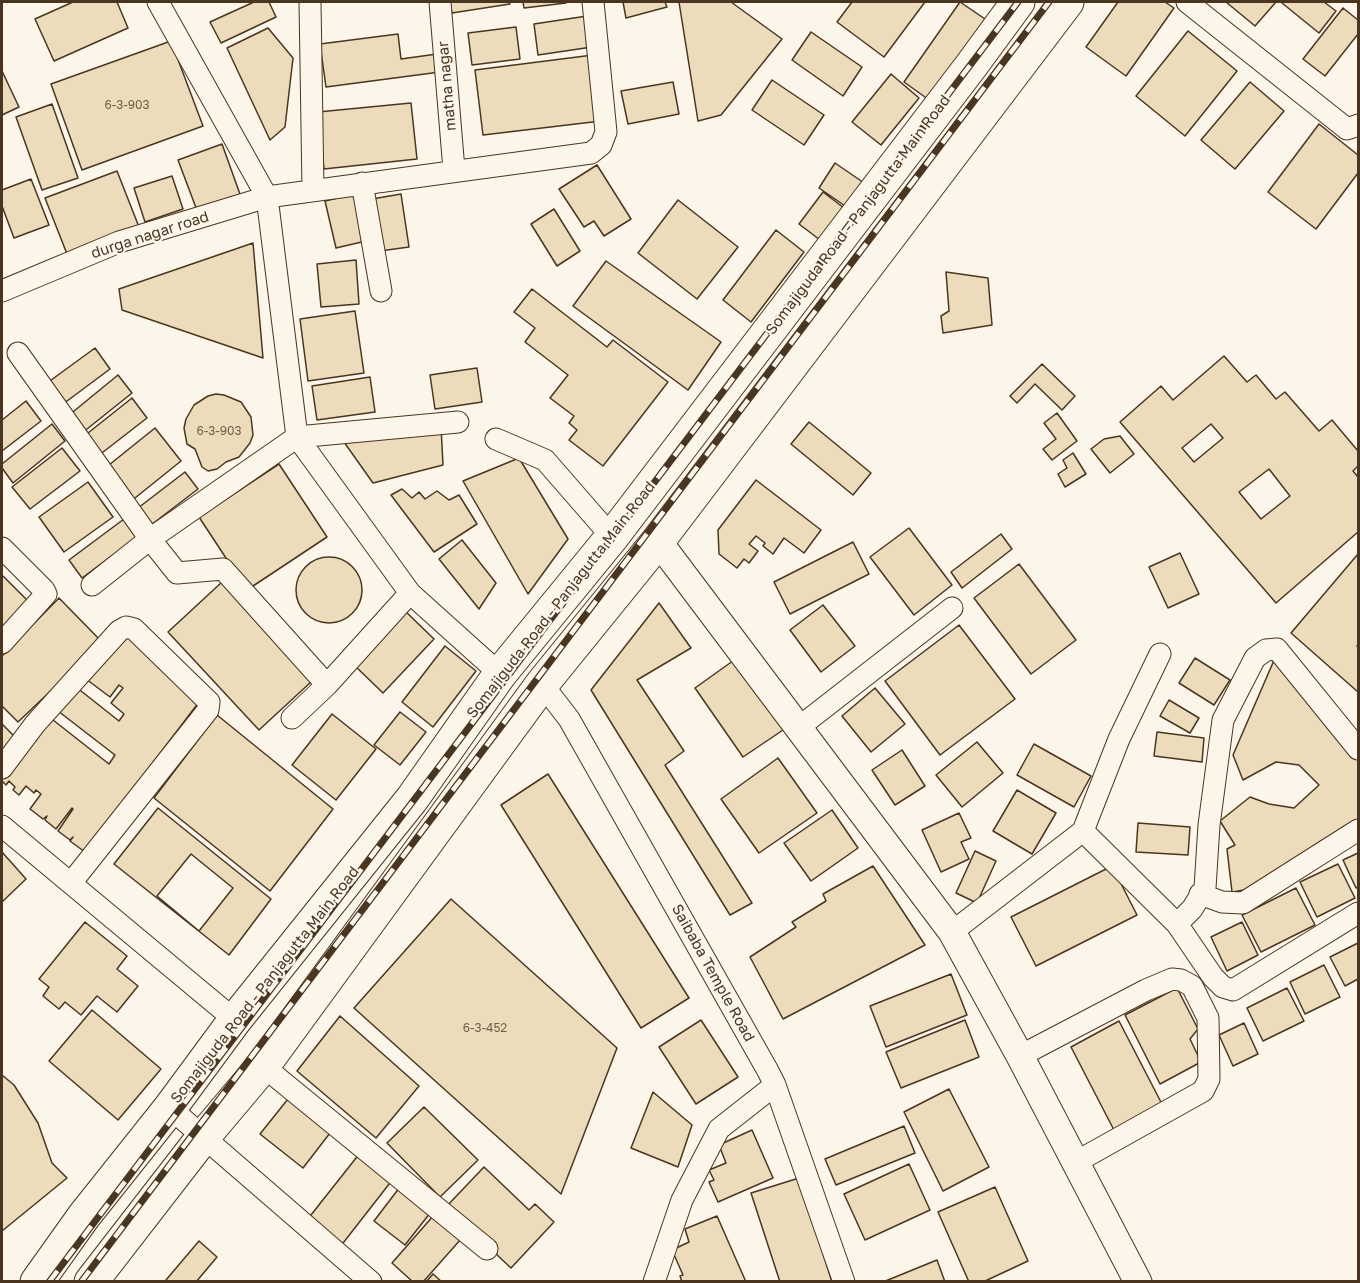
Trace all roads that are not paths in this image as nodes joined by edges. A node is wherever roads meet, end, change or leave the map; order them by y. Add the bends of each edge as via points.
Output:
1 (158, 2) edge
2 (310, 2) edge
3 (440, 2) edge
4 (593, 2) edge
5 (1018, 2) edge
6 (1066, 2) edge
7 (1187, 2) edge
8 (1359, 126) edge
9 (454, 170) junction
10 (362, 183) junction
11 (313, 190) junction
12 (267, 197) junction
13 (2, 291) edge
14 (381, 291) dead end
15 (18, 353) dead end
16 (458, 422) dead end
17 (297, 437) junction
18 (496, 439) dead end
19 (612, 537) junction
20 (150, 539) junction
21 (658, 541) junction
22 (2, 548) edge
23 (92, 585) dead end
24 (410, 593) junction
25 (951, 608) dead end
26 (2, 643) edge
27 (1160, 654) dead end
28 (500, 674) junction
29 (542, 684) junction
30 (327, 685) junction
31 (292, 718) dead end
32 (798, 728) junction
33 (1359, 749) edge
34 (2, 768) edge
35 (2, 826) edge
36 (1359, 830) edge
37 (1083, 831) junction
38 (71, 884) junction
39 (1200, 894) junction
40 (1359, 913) edge
41 (1177, 924) junction
42 (952, 932) junction
43 (235, 1020) junction
44 (1020, 1056) junction
45 (263, 1066) junction
46 (775, 1085) junction
47 (170, 1108) junction
48 (204, 1136) junction
49 (1076, 1162) junction
50 (487, 1249) dead end
51 (37, 1281) edge
52 (92, 1281) edge
53 (371, 1281) edge
54 (654, 1281) edge
55 (844, 1281) edge
56 (1138, 1281) edge

1 - 12 street
2 - 11 street
3 - 9 street, matha nagar
4 - 9 street, durga nagar road via 606,132 601,145 591,153
5 - 19 highway, Somajiguda Road - Panjagutta Main Road
6 - 21 highway
7 - 8 street via 1347,129
9 - 10 street, durga nagar road
10 - 11 street, durga nagar road
10 - 14 street
11 - 12 street, durga nagar road
12 - 13 street, durga nagar road via 119,242
12 - 17 street
15 - 20 street
16 - 17 street
17 - 20 street
17 - 24 street
18 - 19 street via 545,460
19 - 28 highway, Somajiguda Road - Panjagutta Main Road
20 - 23 street
20 - 30 street via 177,573 223,569
21 - 29 highway
21 - 32 street
22 - 26 street via 46,594
24 - 28 street
24 - 30 street
25 - 32 street
27 - 37 street via 1119,739
28 - 43 highway, Somajiguda Road - Panjagutta Main Road via 412,799
29 - 45 highway
29 - 46 street, Saibaba Temple Road via 569,719
30 - 31 street
32 - 42 street
33 - 39 street via 1277,649 1266,650 1255,658 1223,720 1204,888
34 - 38 street via 35,724 126,627 134,629 209,702 208,710
35 - 38 street
36 - 39 street via 1243,903 1222,902
37 - 41 street
37 - 42 street
38 - 43 street
39 - 41 street
40 - 41 street via 1233,990 1213,977
42 - 44 street
43 - 47 highway, Somajiguda Road - Panjagutta Main Road
44 - 49 street
44 - 49 street via 1163,983 1181,980 1192,986 1208,1018 1209,1079 1203,1091
45 - 48 highway
45 - 50 street
46 - 54 street via 719,1129 682,1200
46 - 55 street, Saibaba Temple Road
47 - 48 street
47 - 51 highway, Somajiguda Road - Panjagutta Main Road
48 - 52 highway
48 - 53 street
49 - 56 street

